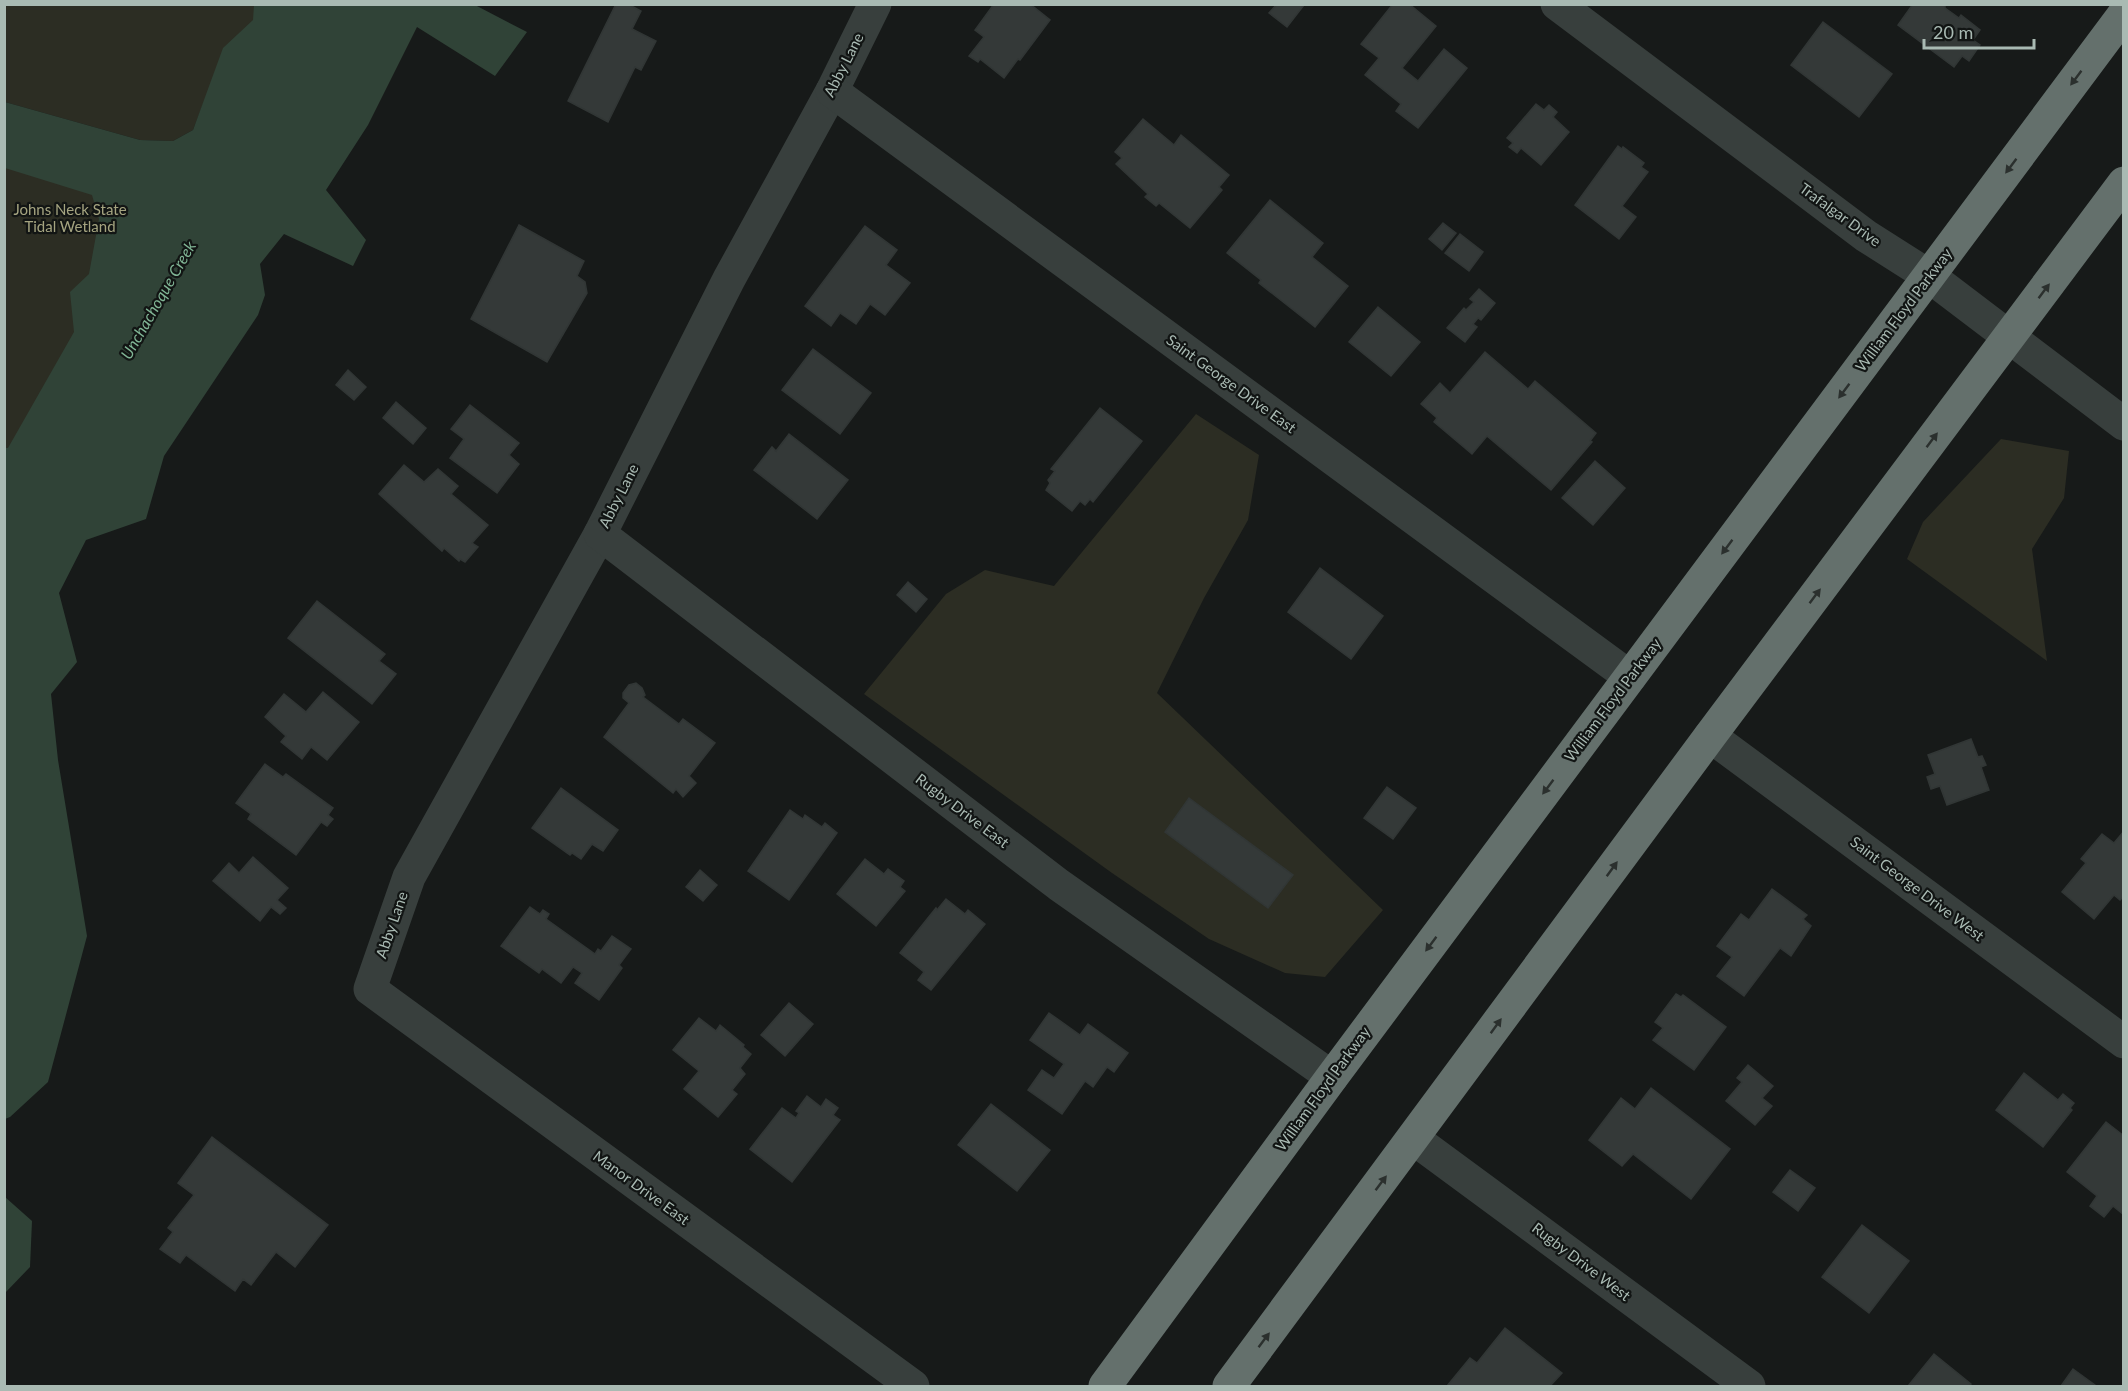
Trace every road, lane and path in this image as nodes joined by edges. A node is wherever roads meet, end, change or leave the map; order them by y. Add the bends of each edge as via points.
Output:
1 (875, 4) edge
2 (1557, 4) edge
3 (2124, 14) edge
4 (832, 91) junction
5 (2124, 183) edge
6 (1929, 276) junction
7 (2009, 338) junction
8 (2124, 424) edge
9 (600, 534) junction
10 (1630, 677) junction
11 (1710, 736) junction
12 (370, 990) joint
13 (2124, 1042) edge
14 (1332, 1077) junction
15 (1414, 1139) junction
16 (913, 1386) edge
17 (1105, 1386) edge
18 (1229, 1386) edge
19 (1749, 1386) edge

1 - 4 street, Abby Lane
2 - 6 street, Trafalgar Drive via 1866,236
3 -> 6 highway, William Floyd Parkway
4 - 9 street, Abby Lane via 729,279
4 - 10 street, Saint George Drive East
7 -> 5 highway
6 - 7 street, Trafalgar Drive
6 -> 10 highway, William Floyd Parkway
7 - 8 street, Trafalgar Drive
11 -> 7 highway
9 - 12 street, Abby Lane via 409,878
9 - 14 street, Rugby Drive East via 1059,885
10 -> 14 highway, William Floyd Parkway
11 - 13 street, Saint George Drive West
15 -> 11 highway
12 - 16 street, Manor Drive East
14 - 17 highway, William Floyd Parkway
18 -> 15 highway
15 - 19 street, Rugby Drive West

